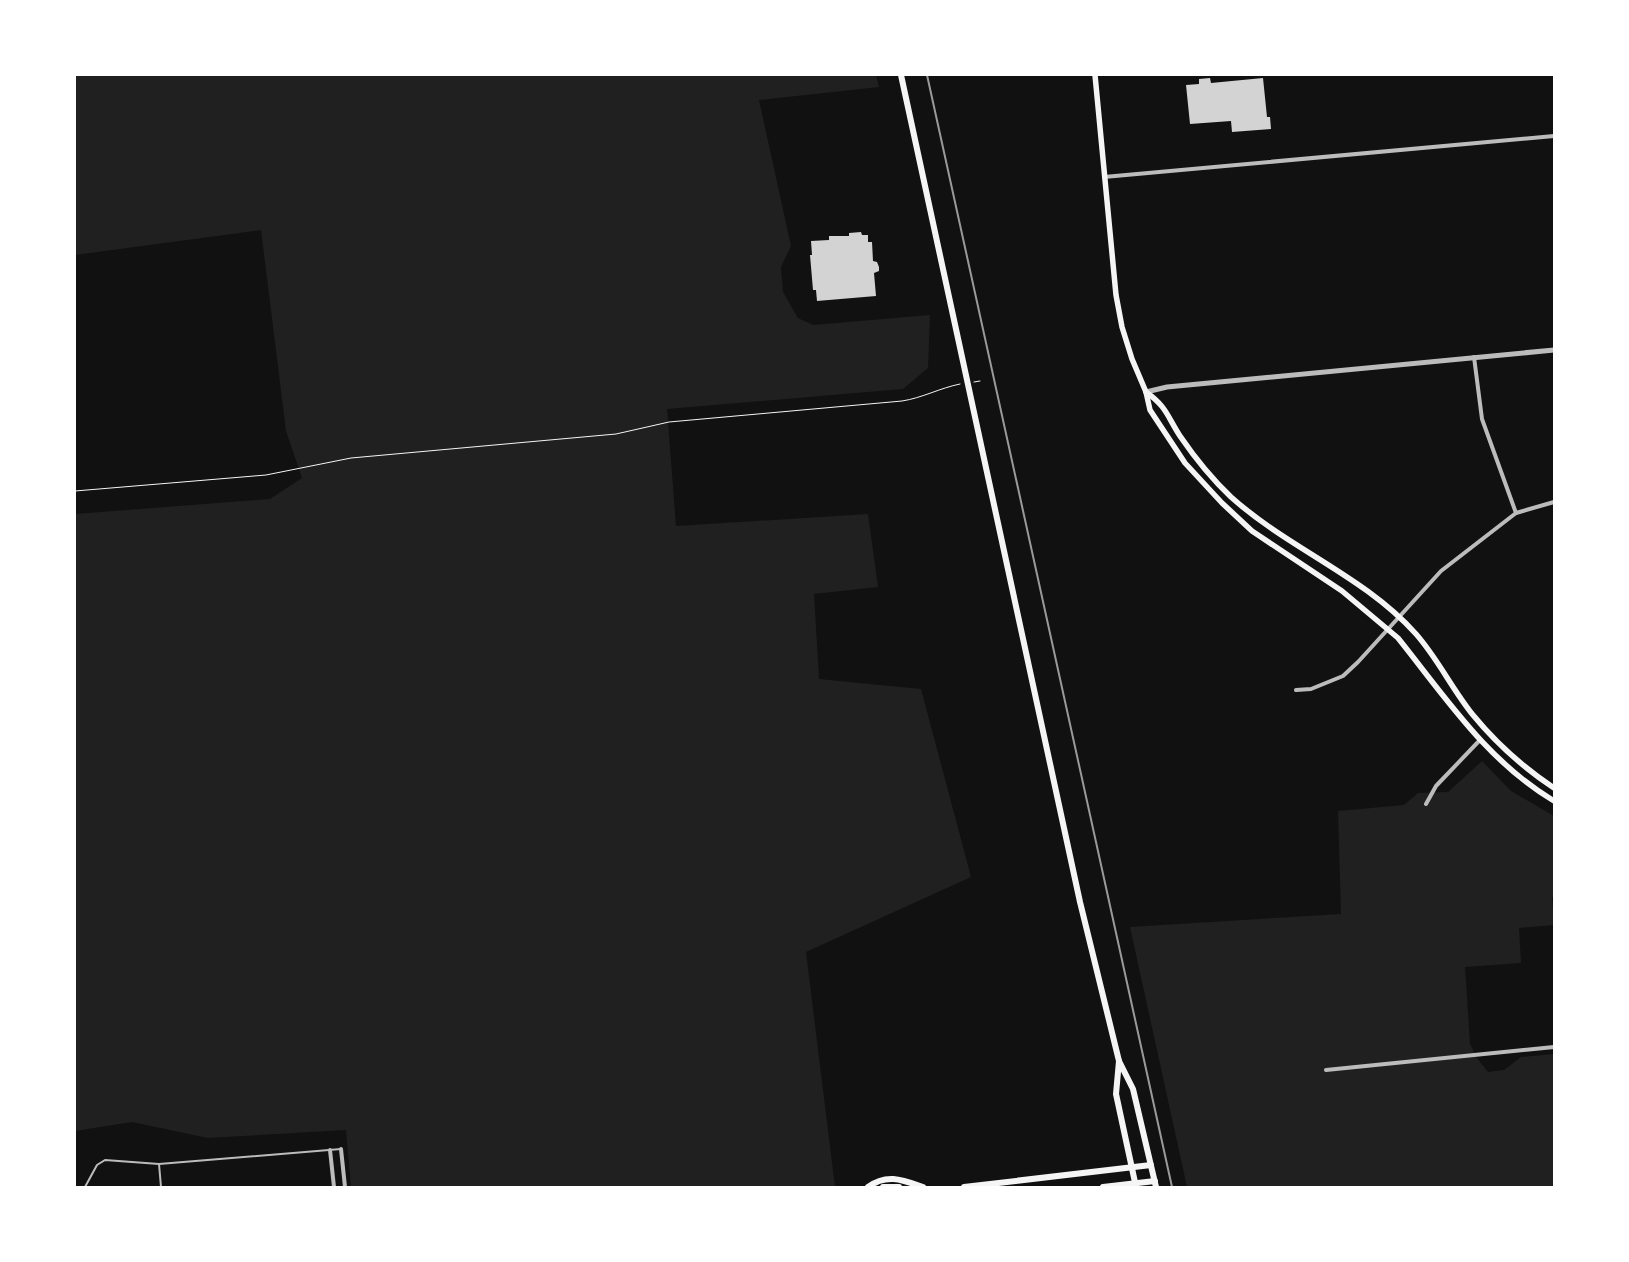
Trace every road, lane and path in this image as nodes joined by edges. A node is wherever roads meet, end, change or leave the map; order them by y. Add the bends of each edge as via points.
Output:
1 (901, 75) edge
2 (1095, 75) edge
3 (1554, 136) edge
4 (1104, 177) junction
5 (1554, 350) edge
6 (1474, 357) junction
7 (958, 385) dead end
8 (1146, 392) junction
9 (75, 491) edge
10 (1554, 502) edge
11 (1516, 513) junction
12 (1399, 617) junction
13 (1388, 629) junction
14 (1296, 690) dead end
15 (1479, 740) junction
16 (1554, 788) edge
17 (1554, 801) edge
18 (1426, 804) dead end
19 (1554, 1047) edge
20 (1119, 1061) junction
21 (1326, 1070) dead end
22 (341, 1149) joint
23 (330, 1150) junction
24 (158, 1164) junction
25 (1151, 1165) junction
26 (1133, 1169) junction
27 (1156, 1184) edge
28 (1135, 1185) edge
29 (85, 1187) edge
30 (160, 1187) edge
31 (334, 1187) edge
32 (345, 1187) edge
33 (868, 1187) edge
34 (883, 1187) edge
35 (899, 1187) edge
36 (923, 1187) edge
37 (964, 1187) edge
38 (1103, 1187) edge

1 - 20 main road via 1078,893
2 - 4 main road
3 - 4 street
4 - 8 main road via 1116,295 1132,360
5 - 6 street
6 - 8 street via 1167,387
6 - 11 street via 1482,419
7 - 9 path via 902,401 669,422 616,434 351,458 266,474
8 - 12 main road via 1161,403 1199,463 1230,495 1275,532 1349,577
8 - 13 main road via 1150,410 1175,450 1222,503 1252,531 1342,591
10 - 11 street
11 - 12 street via 1441,571
12 - 13 street
12 - 16 main road via 1417,636 1472,714 1523,766
13 - 14 street via 1342,676 1312,689
13 - 15 main road
15 - 17 main road via 1532,788
15 - 18 street via 1436,786
19 - 21 street
20 - 25 main road via 1133,1088
20 - 26 main road via 1116,1094
22 - 23 lane
22 - 32 street
23 - 24 lane
23 - 31 street
24 - 29 lane via 105,1160 97,1165
24 - 30 lane
25 - 26 main road
25 - 27 main road
26 - 28 main road
26 - 37 main road
27 - 28 main road
28 - 38 main road
33 - 36 main road via 880,1180 895,1178
34 - 35 main road

